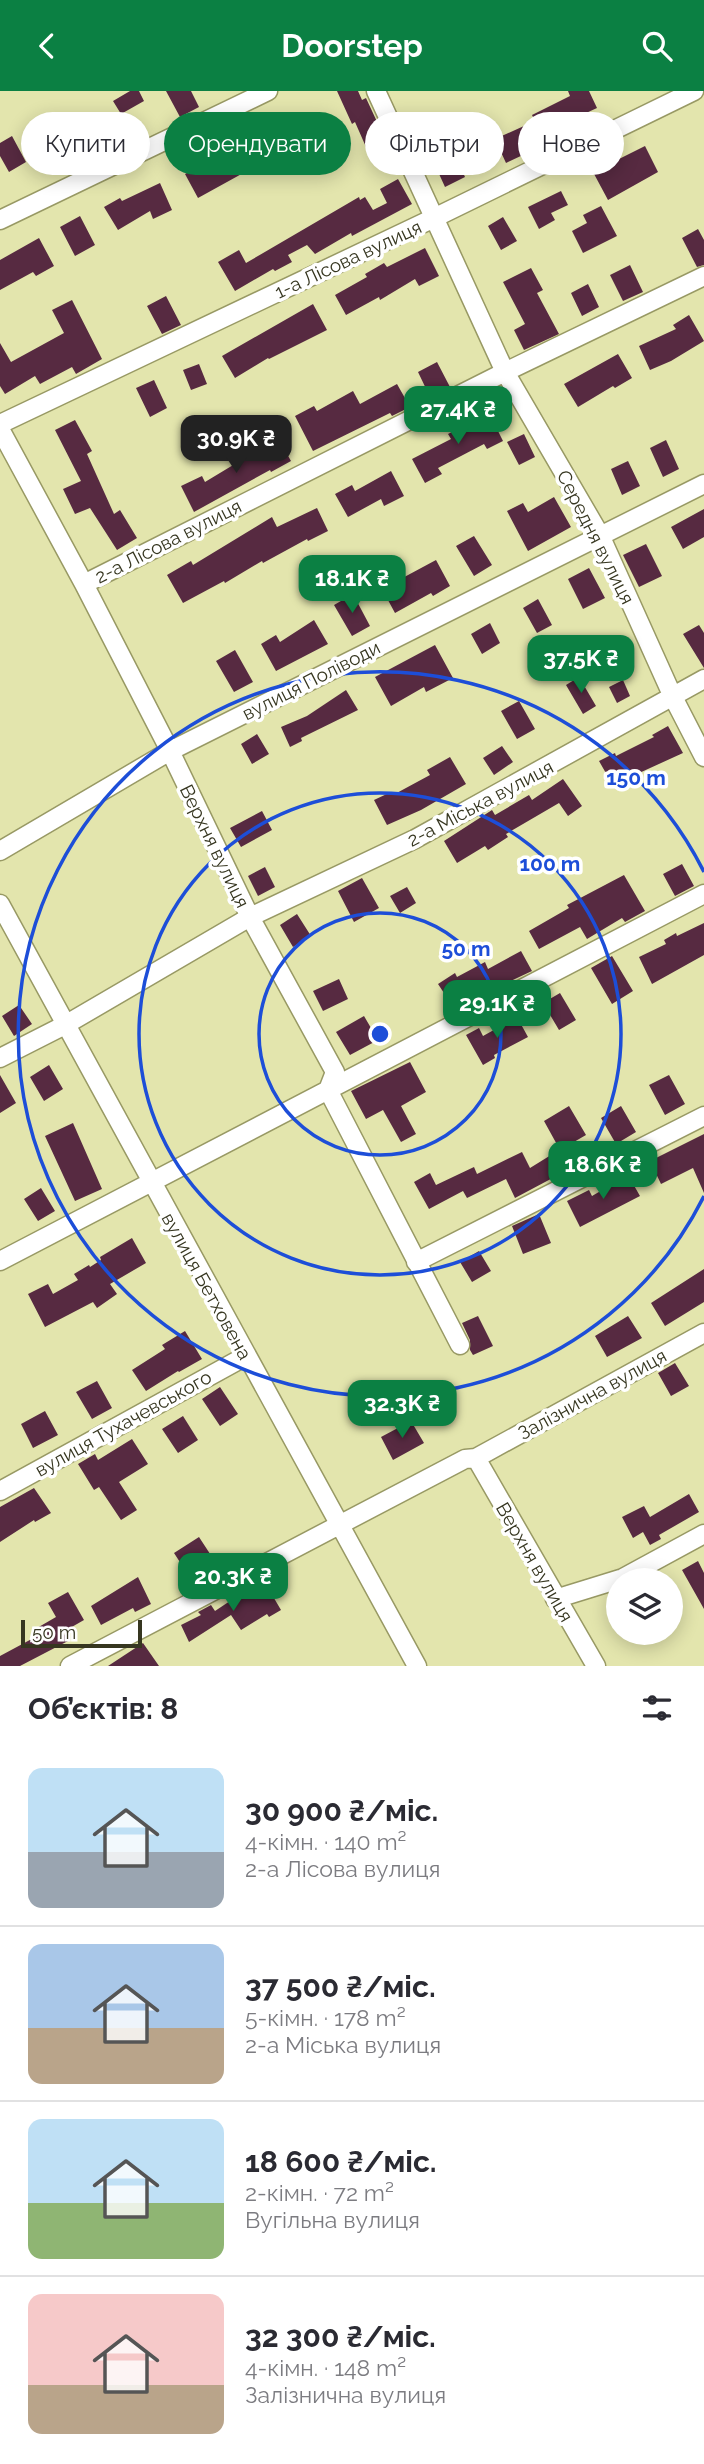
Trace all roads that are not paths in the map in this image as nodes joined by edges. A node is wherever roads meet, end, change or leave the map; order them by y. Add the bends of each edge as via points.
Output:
1 (268, 91) edge
2 (376, 91) edge
3 (694, 91) edge
4 (433, 218) junction
5 (0, 220) edge
6 (704, 276) edge
7 (505, 372) junction
8 (0, 426) edge
9 (704, 484) edge
10 (600, 535) junction
11 (84, 584) junction
12 (704, 679) edge
13 (673, 697) junction
14 (170, 751) junction
15 (704, 757) edge
16 (0, 851) edge
17 (704, 894) edge
18 (0, 904) edge
19 (250, 917) junction
20 (65, 1025) junction
21 (0, 1058) edge
22 (328, 1090) junction
23 (704, 1116) edge
24 (151, 1182) junction
25 (0, 1261) edge
26 (416, 1262) junction
27 (704, 1333) edge
28 (460, 1345) dead end
29 (246, 1356) junction
30 (476, 1458) junction
31 (0, 1490) edge
32 (337, 1524) junction
33 (704, 1534) edge
34 (555, 1599) junction
35 (70, 1666) edge
36 (417, 1666) edge
37 (596, 1666) edge

1 - 5 street
2 - 4 street, Середня вулиця
3 - 4 street, 1-а Лісова вулиця
4 - 7 street, Середня вулиця
4 - 8 street, 1-а Лісова вулиця
6 - 7 street, 2-а Лісова вулиця
7 - 10 street, Середня вулиця
7 - 11 street, 2-а Лісова вулиця
8 - 11 street, Верхня вулиця
9 - 10 street, вулиця Поліводи
10 - 13 street, Середня вулиця
10 - 14 street, вулиця Поліводи
11 - 14 street, Верхня вулиця
12 - 13 street, 2-а Міська вулиця
13 - 15 street, Середня вулиця
13 - 19 street, 2-а Міська вулиця via 415,839
14 - 16 street, вулиця Поліводи
14 - 19 street, Верхня вулиця
17 - 22 street
18 - 20 street, вулиця Бетховена
19 - 20 street, 2-а Міська вулиця
19 - 22 street, Верхня вулиця via 335,1072
20 - 21 street
20 - 24 street, вулиця Бетховена
22 - 24 street
22 - 26 street, Верхня вулиця
23 - 26 street
24 - 25 street
24 - 29 street, вулиця Бетховена
26 - 28 street, Верхня вулиця
27 - 30 street, Залізнична вулиця
29 - 31 street, вулиця Тухачевського
29 - 32 street, вулиця Бетховена
30 - 32 street, Залізнична вулиця via 465,1459
30 - 34 street, Верхня вулиця
32 - 35 street, Залізнична вулиця
32 - 36 street, вулиця Бетховена
33 - 34 street via 623,1577
34 - 37 street, Верхня вулиця

